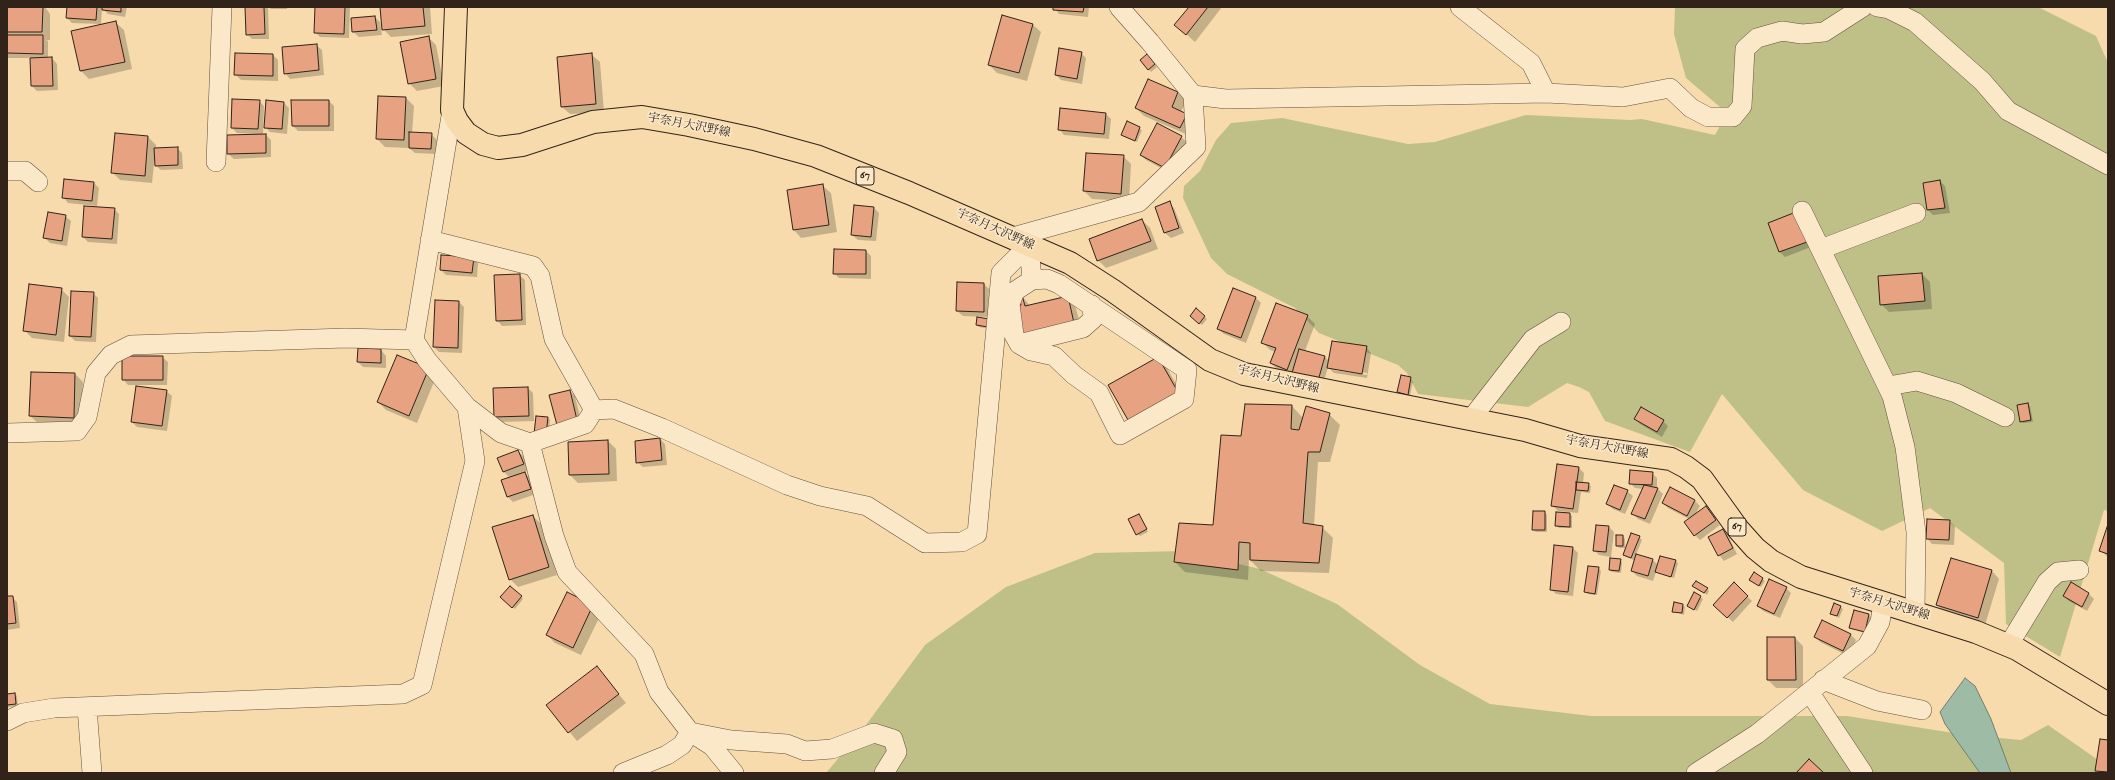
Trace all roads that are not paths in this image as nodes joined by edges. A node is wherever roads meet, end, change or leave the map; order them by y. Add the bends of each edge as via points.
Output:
1 (222, 7) edge
2 (456, 7) edge
3 (1119, 7) edge
4 (1460, 7) edge
5 (1863, 7) edge
6 (1877, 7) edge
7 (1546, 93) junction
8 (1193, 94) junction
9 (452, 110) junction
10 (216, 162) dead end
11 (2108, 165) edge
12 (7, 171) edge
13 (38, 182) dead end
14 (1802, 211) dead end
15 (1916, 213) dead end
16 (430, 240) junction
17 (1021, 241) junction
18 (1821, 249) junction
19 (1032, 280) junction
20 (1092, 305) junction
21 (1561, 322) dead end
22 (414, 340) junction
23 (1019, 344) junction
24 (1888, 386) junction
25 (467, 407) junction
26 (594, 410) junction
27 (2005, 417) dead end
28 (1471, 419) junction
29 (7, 433) edge
30 (530, 443) junction
31 (2080, 570) dead end
32 (1883, 604) junction
33 (1915, 614) junction
34 (2008, 646) junction
35 (1816, 687) junction
36 (2108, 704) edge
37 (87, 707) junction
38 (1922, 710) dead end
39 (7, 721) edge
40 (690, 732) junction
41 (92, 773) edge
42 (623, 773) edge
43 (734, 773) edge
44 (884, 773) edge
45 (1696, 773) edge
46 (1863, 773) edge

1 - 10 street
2 - 9 main road
3 - 8 street
4 - 7 street via 1531,63
5 - 7 street via 1824,32 1802,34 1782,31 1757,38 1745,49 1742,106 1733,117 1708,117 1691,108 1670,88 1623,97
6 - 11 street via 1889,9 1915,22 1982,81 2008,111
7 - 8 street via 1226,99
8 - 17 street via 1196,147 1139,202
9 - 16 street
9 - 17 main road, 宇奈月大沢野線 / 67 via 466,133 483,144 498,148 522,144 593,122 642,117 689,124 816,156
12 - 13 street via 25,171
14 - 18 street
15 - 18 street
16 - 22 street
16 - 26 street via 533,266 540,276 554,339
17 - 19 street
17 - 26 street via 1001,273 977,534 962,542 924,543 867,506 820,496 787,485 614,409
17 - 28 main road, 宇奈月大沢野線 / 67 via 1076,267 1210,360 1244,374
18 - 24 street
19 - 20 street via 1047,280 1059,284
19 - 23 street via 1015,291 1010,304 1014,335
20 - 23 street via 1093,319 1083,328
20 - 23 street via 1187,370 1184,399 1120,435 1099,393 1054,356 1031,351
21 - 28 street via 1533,339
22 - 25 street via 427,360
22 - 29 street via 346,338 131,345 111,355 96,373 88,418 77,431
24 - 27 street via 1917,381 1956,393
24 - 33 street via 1905,447 1916,532
25 - 30 street via 501,433
25 - 37 street via 475,461 422,685 403,694
26 - 30 street via 585,424
28 - 32 main road, 宇奈月大沢野線 / 67 via 1525,430 1580,446 1671,459 1702,479 1738,529 1771,561 1801,577
30 - 40 street via 554,536 567,572 644,654 659,692
31 - 34 street via 2058,572 2047,582
32 - 33 main road, 宇奈月大沢野線 / 67
32 - 35 street via 1880,622 1867,646
33 - 34 main road, 宇奈月大沢野線 / 67 via 1976,632
34 - 36 main road, 宇奈月大沢野線 / 67
35 - 38 street
35 - 45 street via 1757,734
35 - 46 street
37 - 39 street via 54,708 23,713
37 - 41 street
40 - 42 street via 682,745 667,755
40 - 43 street via 712,746
40 - 44 street via 731,740 787,744 805,751 832,749 874,733 893,739 898,752

